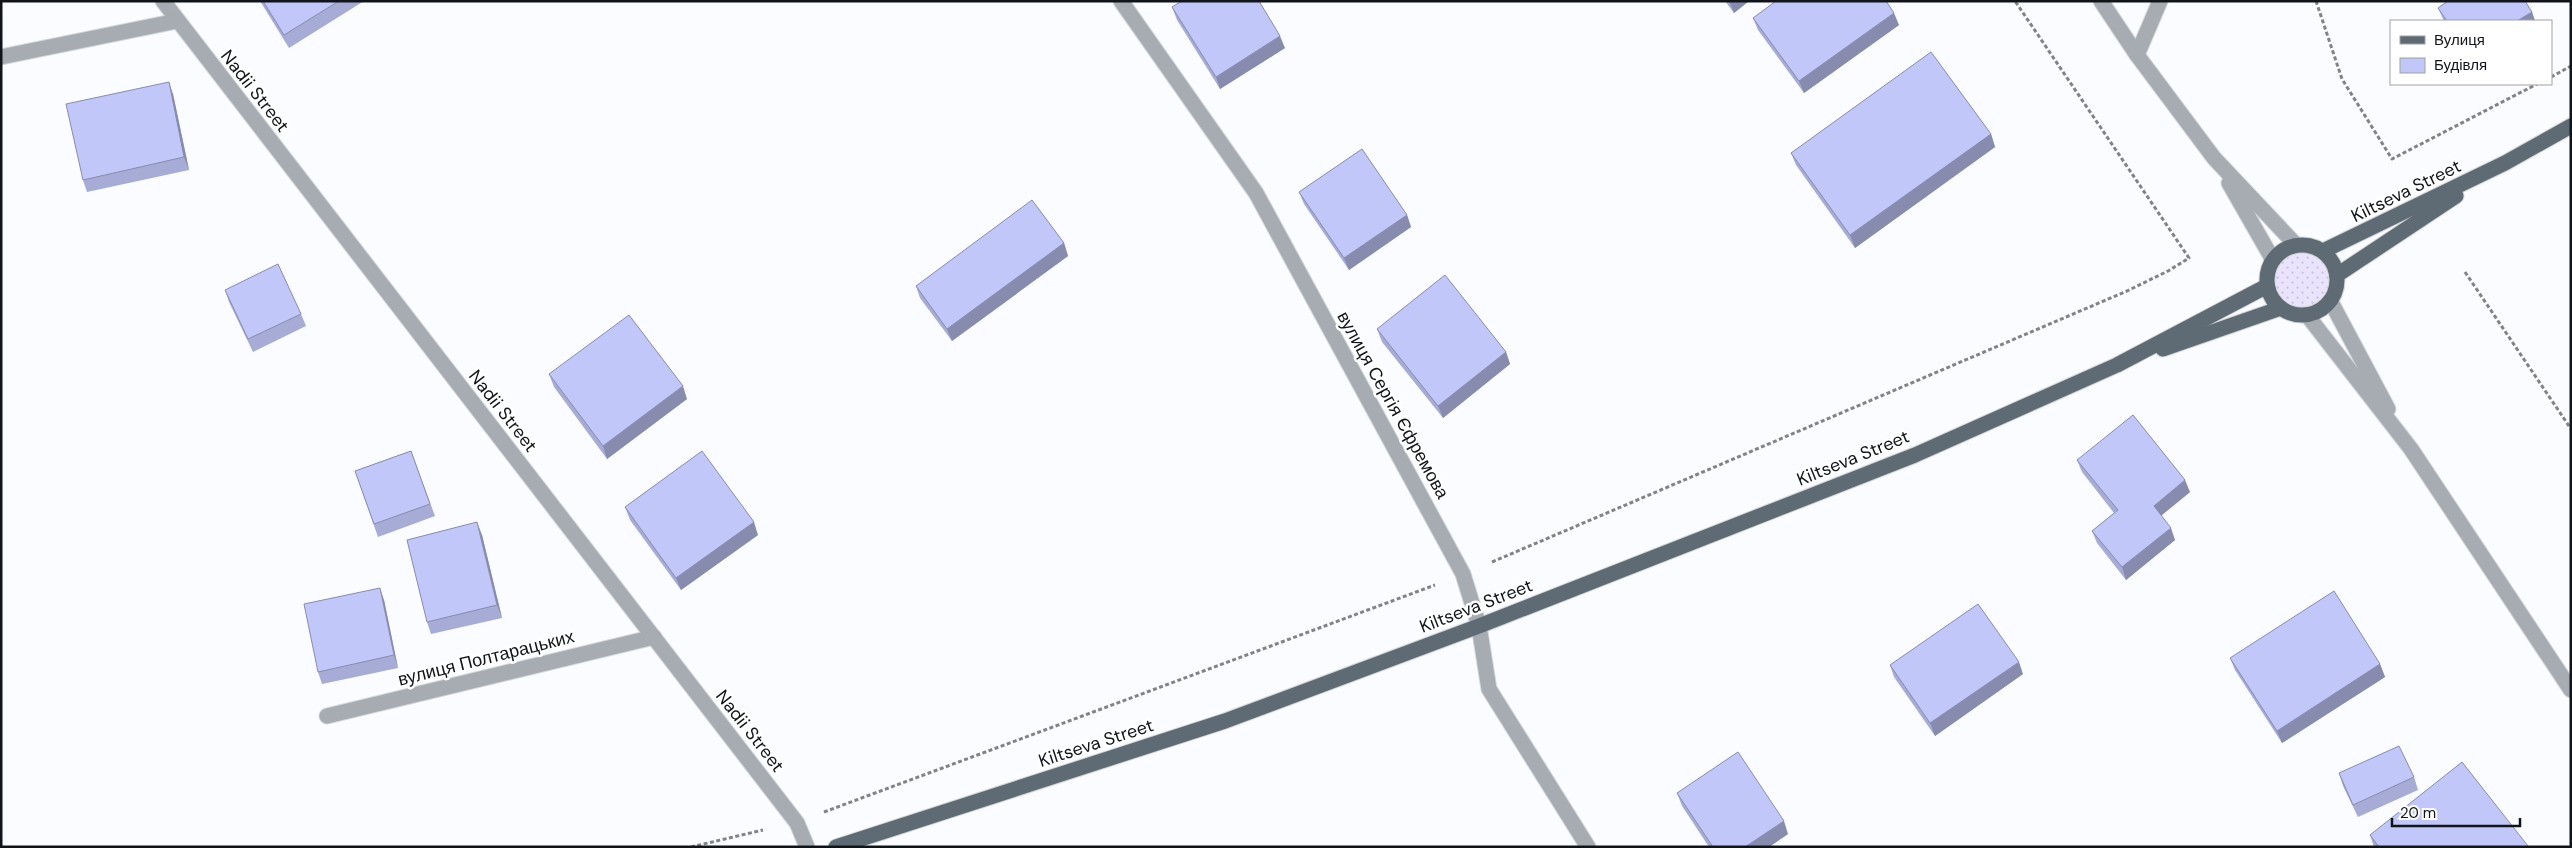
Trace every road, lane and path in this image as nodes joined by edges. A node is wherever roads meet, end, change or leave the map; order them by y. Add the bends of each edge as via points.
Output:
1 (163, 1) edge
2 (1121, 1) edge
3 (2015, 1) edge
4 (2101, 1) edge
5 (2160, 1) edge
6 (2316, 1) edge
7 (177, 21) junction
8 (2137, 55) junction
9 (1, 57) edge
10 (2571, 66) edge
11 (2552, 76) edge
12 (2535, 85) edge
13 (2571, 126) edge
14 (2214, 158) junction
15 (2505, 164) junction
16 (2296, 245) junction
17 (2323, 251) junction
18 (2274, 260) junction
19 (2466, 272) dead end
20 (2337, 275) junction
21 (2268, 286) junction
22 (2330, 302) junction
23 (2281, 308) junction
24 (2306, 315) junction
25 (2117, 365) junction
26 (2571, 429) edge
27 (2411, 450) junction
28 (1464, 574) junction
29 (1478, 626) junction
30 (654, 637) junction
31 (2571, 690) edge
32 (327, 716) dead end
33 (797, 823) junction
34 (691, 847) edge
35 (807, 847) edge
36 (836, 847) edge
37 (1588, 847) edge

1 - 7 street, Nadii Street
2 - 28 street, вулиця Сергія Єфремова via 1256,192
3 - 28 path via 2189,258 2127,291
4 - 8 street
5 - 8 street
6 - 12 path via 2342,79 2392,159
7 - 9 street
7 - 30 street, Nadii Street
8 - 14 street
10 - 11 path
13 - 15 main road, Kiltseva Street
14 - 16 street
14 - 18 street
15 - 17 main road, Kiltseva Street
15 - 20 main road, Kiltseva Street
16 - 17 main road
16 - 18 main road via 2279,253
17 - 20 main road
18 - 21 main road via 2267,277
19 - 26 path
20 - 22 main road
21 - 23 main road via 2274,302
21 - 25 main road, Kiltseva Street
22 - 24 main road via 2316,313
22 - 27 street
23 - 24 main road via 2289,313
23 - 25 main road, Kiltseva Street
24 - 27 street
25 - 29 main road, Kiltseva Street via 1915,454
27 - 31 street
28 - 29 street, вулиця Сергія Єфремова
28 - 33 path
29 - 36 main road, Kiltseva Street via 1225,721
29 - 37 street, вулиця Сергія Єфремова via 1489,689
30 - 32 street, вулиця Полтарацьких
30 - 33 street, Nadii Street
33 - 34 path
33 - 35 street, Nadii Street

